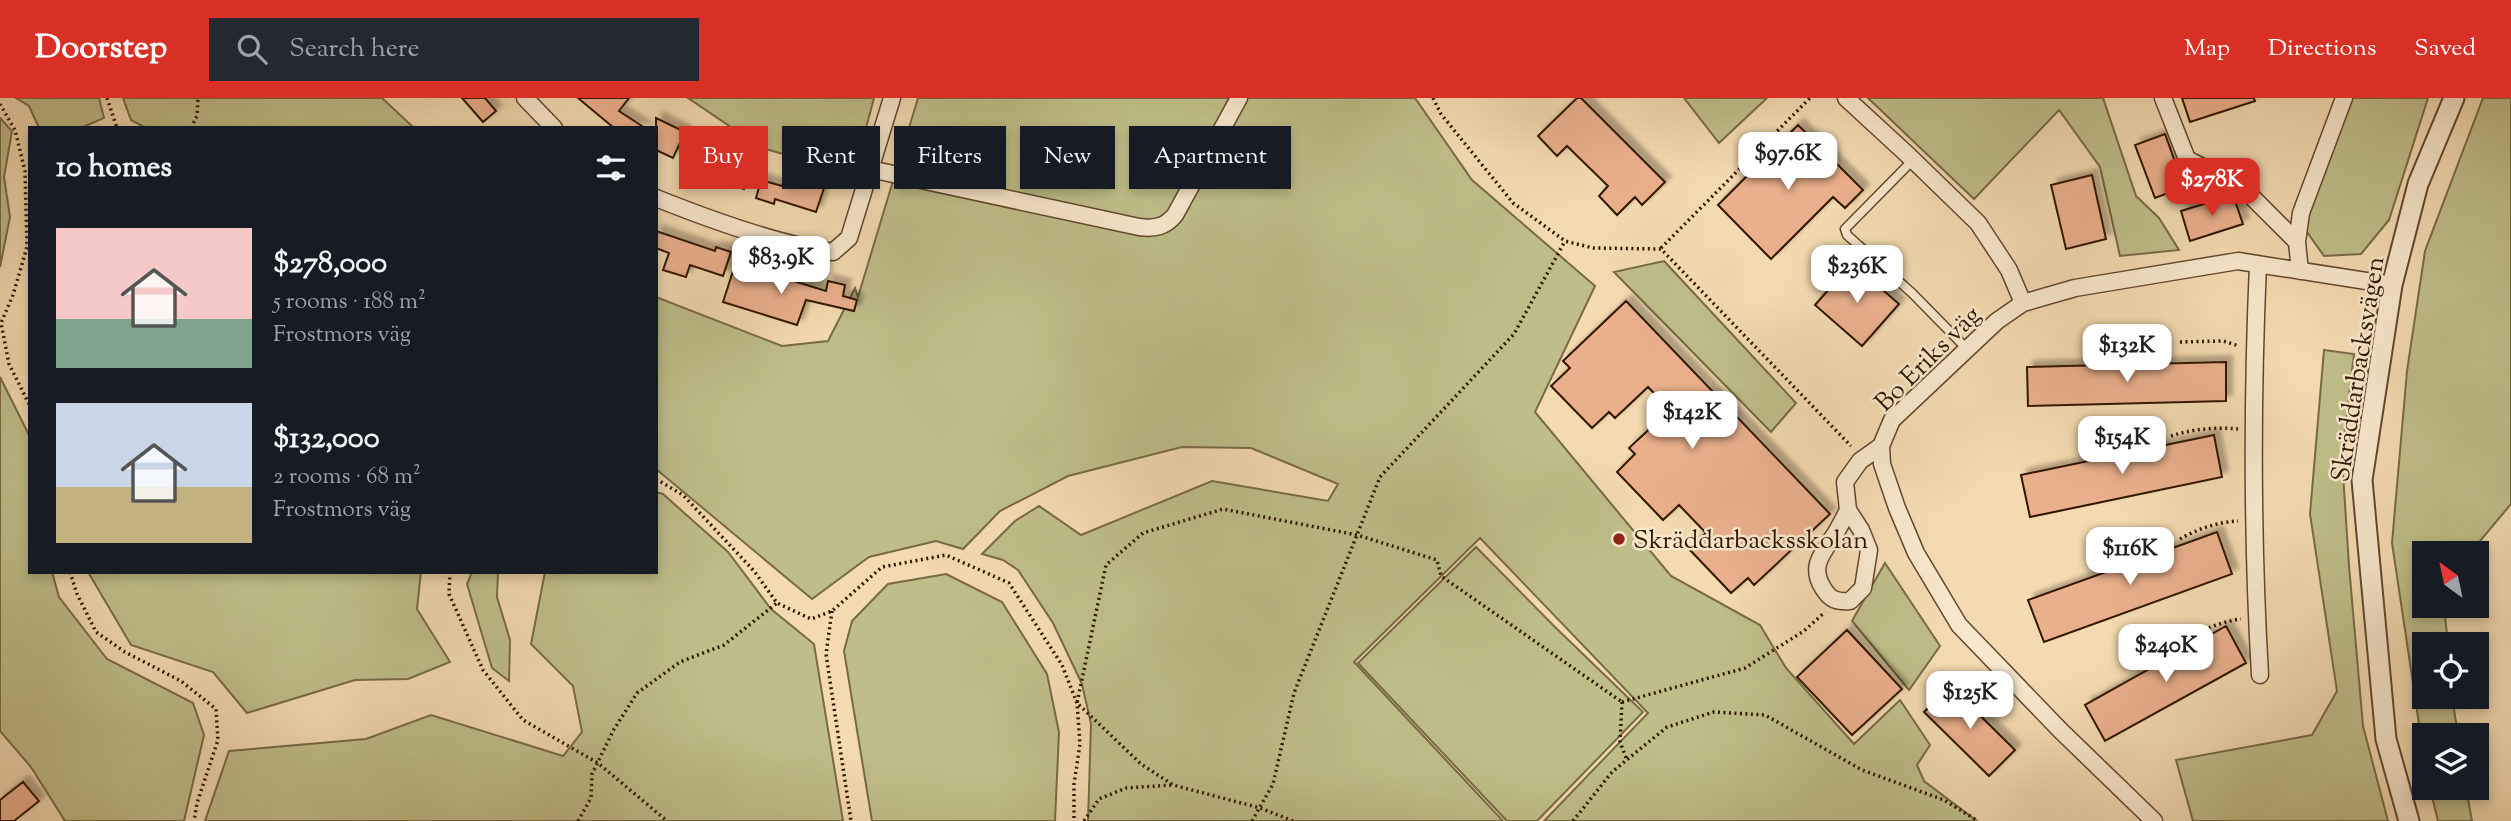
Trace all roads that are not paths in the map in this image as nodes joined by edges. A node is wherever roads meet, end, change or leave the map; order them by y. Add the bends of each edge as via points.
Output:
1 (525, 98) edge
2 (892, 98) edge
3 (1239, 98) edge
4 (1846, 98) edge
5 (2163, 98) edge
6 (2344, 98) edge
7 (2454, 98) edge
8 (552, 126) edge
9 (880, 137) edge
10 (1913, 160) junction
11 (880, 171) edge
12 (864, 189) edge
13 (658, 199) edge
14 (2297, 242) junction
15 (2258, 264) junction
16 (2300, 271) junction
17 (2392, 285) junction
18 (2023, 303) junction
19 (1967, 349) junction
20 (1881, 446) junction
21 (1848, 510) junction
22 (2260, 675) dead end
23 (2154, 821) edge
24 (2409, 821) edge

1 - 8 street
2 - 9 street
3 - 11 street via 1175,215 1156,228
4 - 10 street
5 - 14 street via 2187,159 2243,188
6 - 14 street via 2301,213
7 - 17 street, Skräddarbacksvägen via 2418,184
10 - 18 street via 1978,223 2009,270
10 - 19 lane via 1844,229
12 - 13 street via 849,237 833,252 812,250
14 - 16 street
15 - 16 street, Bo Eriks väg
15 - 18 street, Bo Eriks väg via 2238,261 2075,288
15 - 22 street via 2254,520
16 - 17 street, Bo Eriks väg
17 - 24 street, Skräddarbacksvägen via 2362,480 2386,739
18 - 19 street, Bo Eriks väg
19 - 20 street, Bo Eriks väg via 1892,420
20 - 21 street via 1860,461 1845,482
20 - 23 street, Bo Eriks väg via 1882,464 1906,531 1959,625
21 - 21 street via 1869,550 1863,588 1850,601 1835,602 1816,571 1820,555

